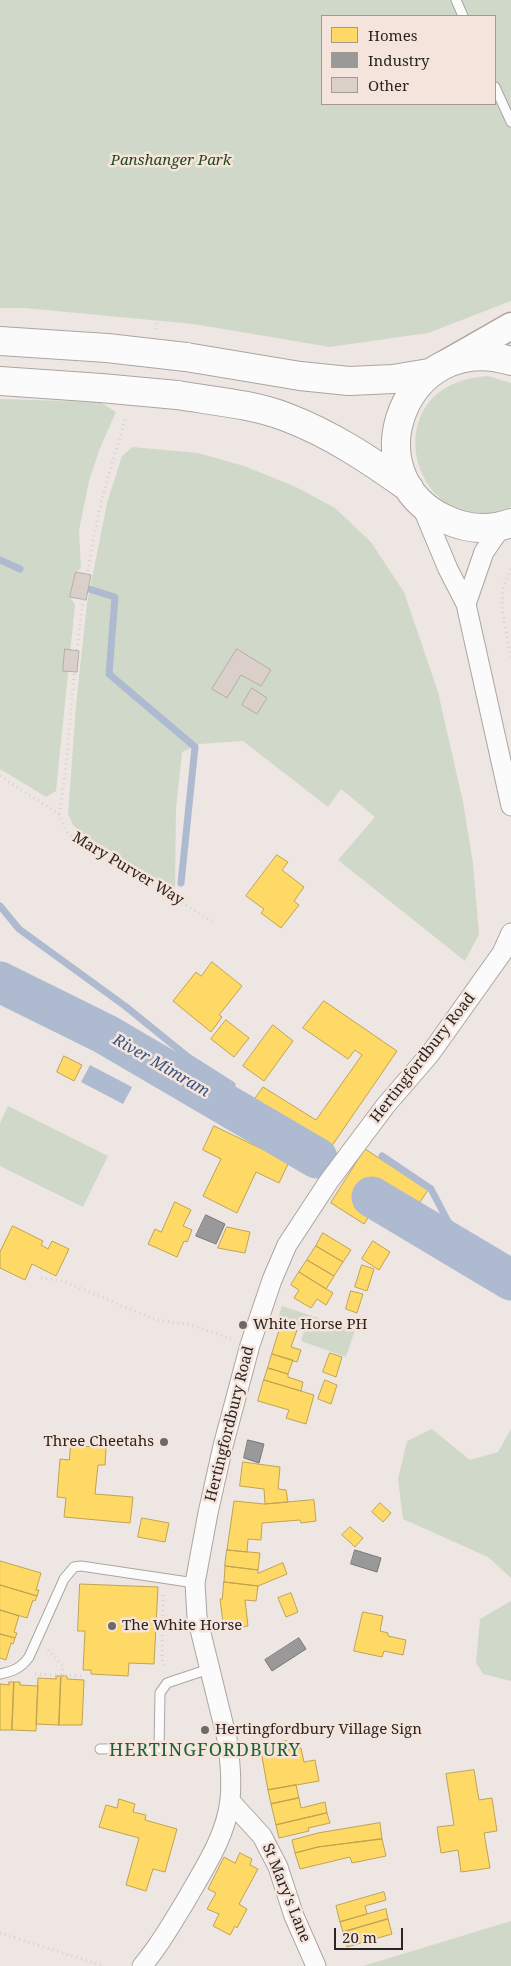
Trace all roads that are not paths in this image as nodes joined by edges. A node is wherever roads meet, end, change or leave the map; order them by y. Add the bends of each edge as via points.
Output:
1 (456, 0) edge
2 (463, 15) edge
3 (496, 89) edge
4 (511, 122) edge
5 (511, 326) edge
6 (0, 341) edge
7 (511, 361) edge
8 (437, 368) junction
9 (0, 381) edge
10 (414, 494) junction
11 (506, 525) edge
12 (466, 604) junction
13 (511, 806) edge
14 (511, 932) edge
15 (195, 1583) junction
16 (210, 1669) junction
17 (0, 1674) edge
18 (159, 1748) junction
19 (100, 1749) dead end
20 (196, 1749) dead end
21 (230, 1801) junction
22 (142, 1966) edge
23 (316, 1966) edge

1 - 2 lane
3 - 4 lane
5 - 8 street
6 - 8 highway, bridge via 186,357 349,381 393,379
7 - 8 highway via 496,356 470,356
8 - 10 highway via 414,388 397,427 400,468
9 - 10 highway, bridge via 177,395 285,416 326,434 369,459
10 - 11 highway via 437,515 457,524 479,528
10 - 12 street
11 - 12 street via 484,552
12 - 13 street
14 - 15 street, Hertingfordbury Road via 502,953 430,1054 386,1105 287,1244 250,1345 215,1480
15 - 16 street, Hertingfordbury Road via 197,1617
15 - 17 lane via 74,1567 64,1578 37,1643 22,1666
16 - 18 lane via 167,1683 160,1693
16 - 21 street, Hertingfordbury Road via 228,1739
18 - 19 lane
18 - 20 lane
21 - 22 street, Hertingfordbury Road via 212,1855 172,1924
21 - 23 street, St Mary's Lane via 262,1836 278,1867 294,1916

